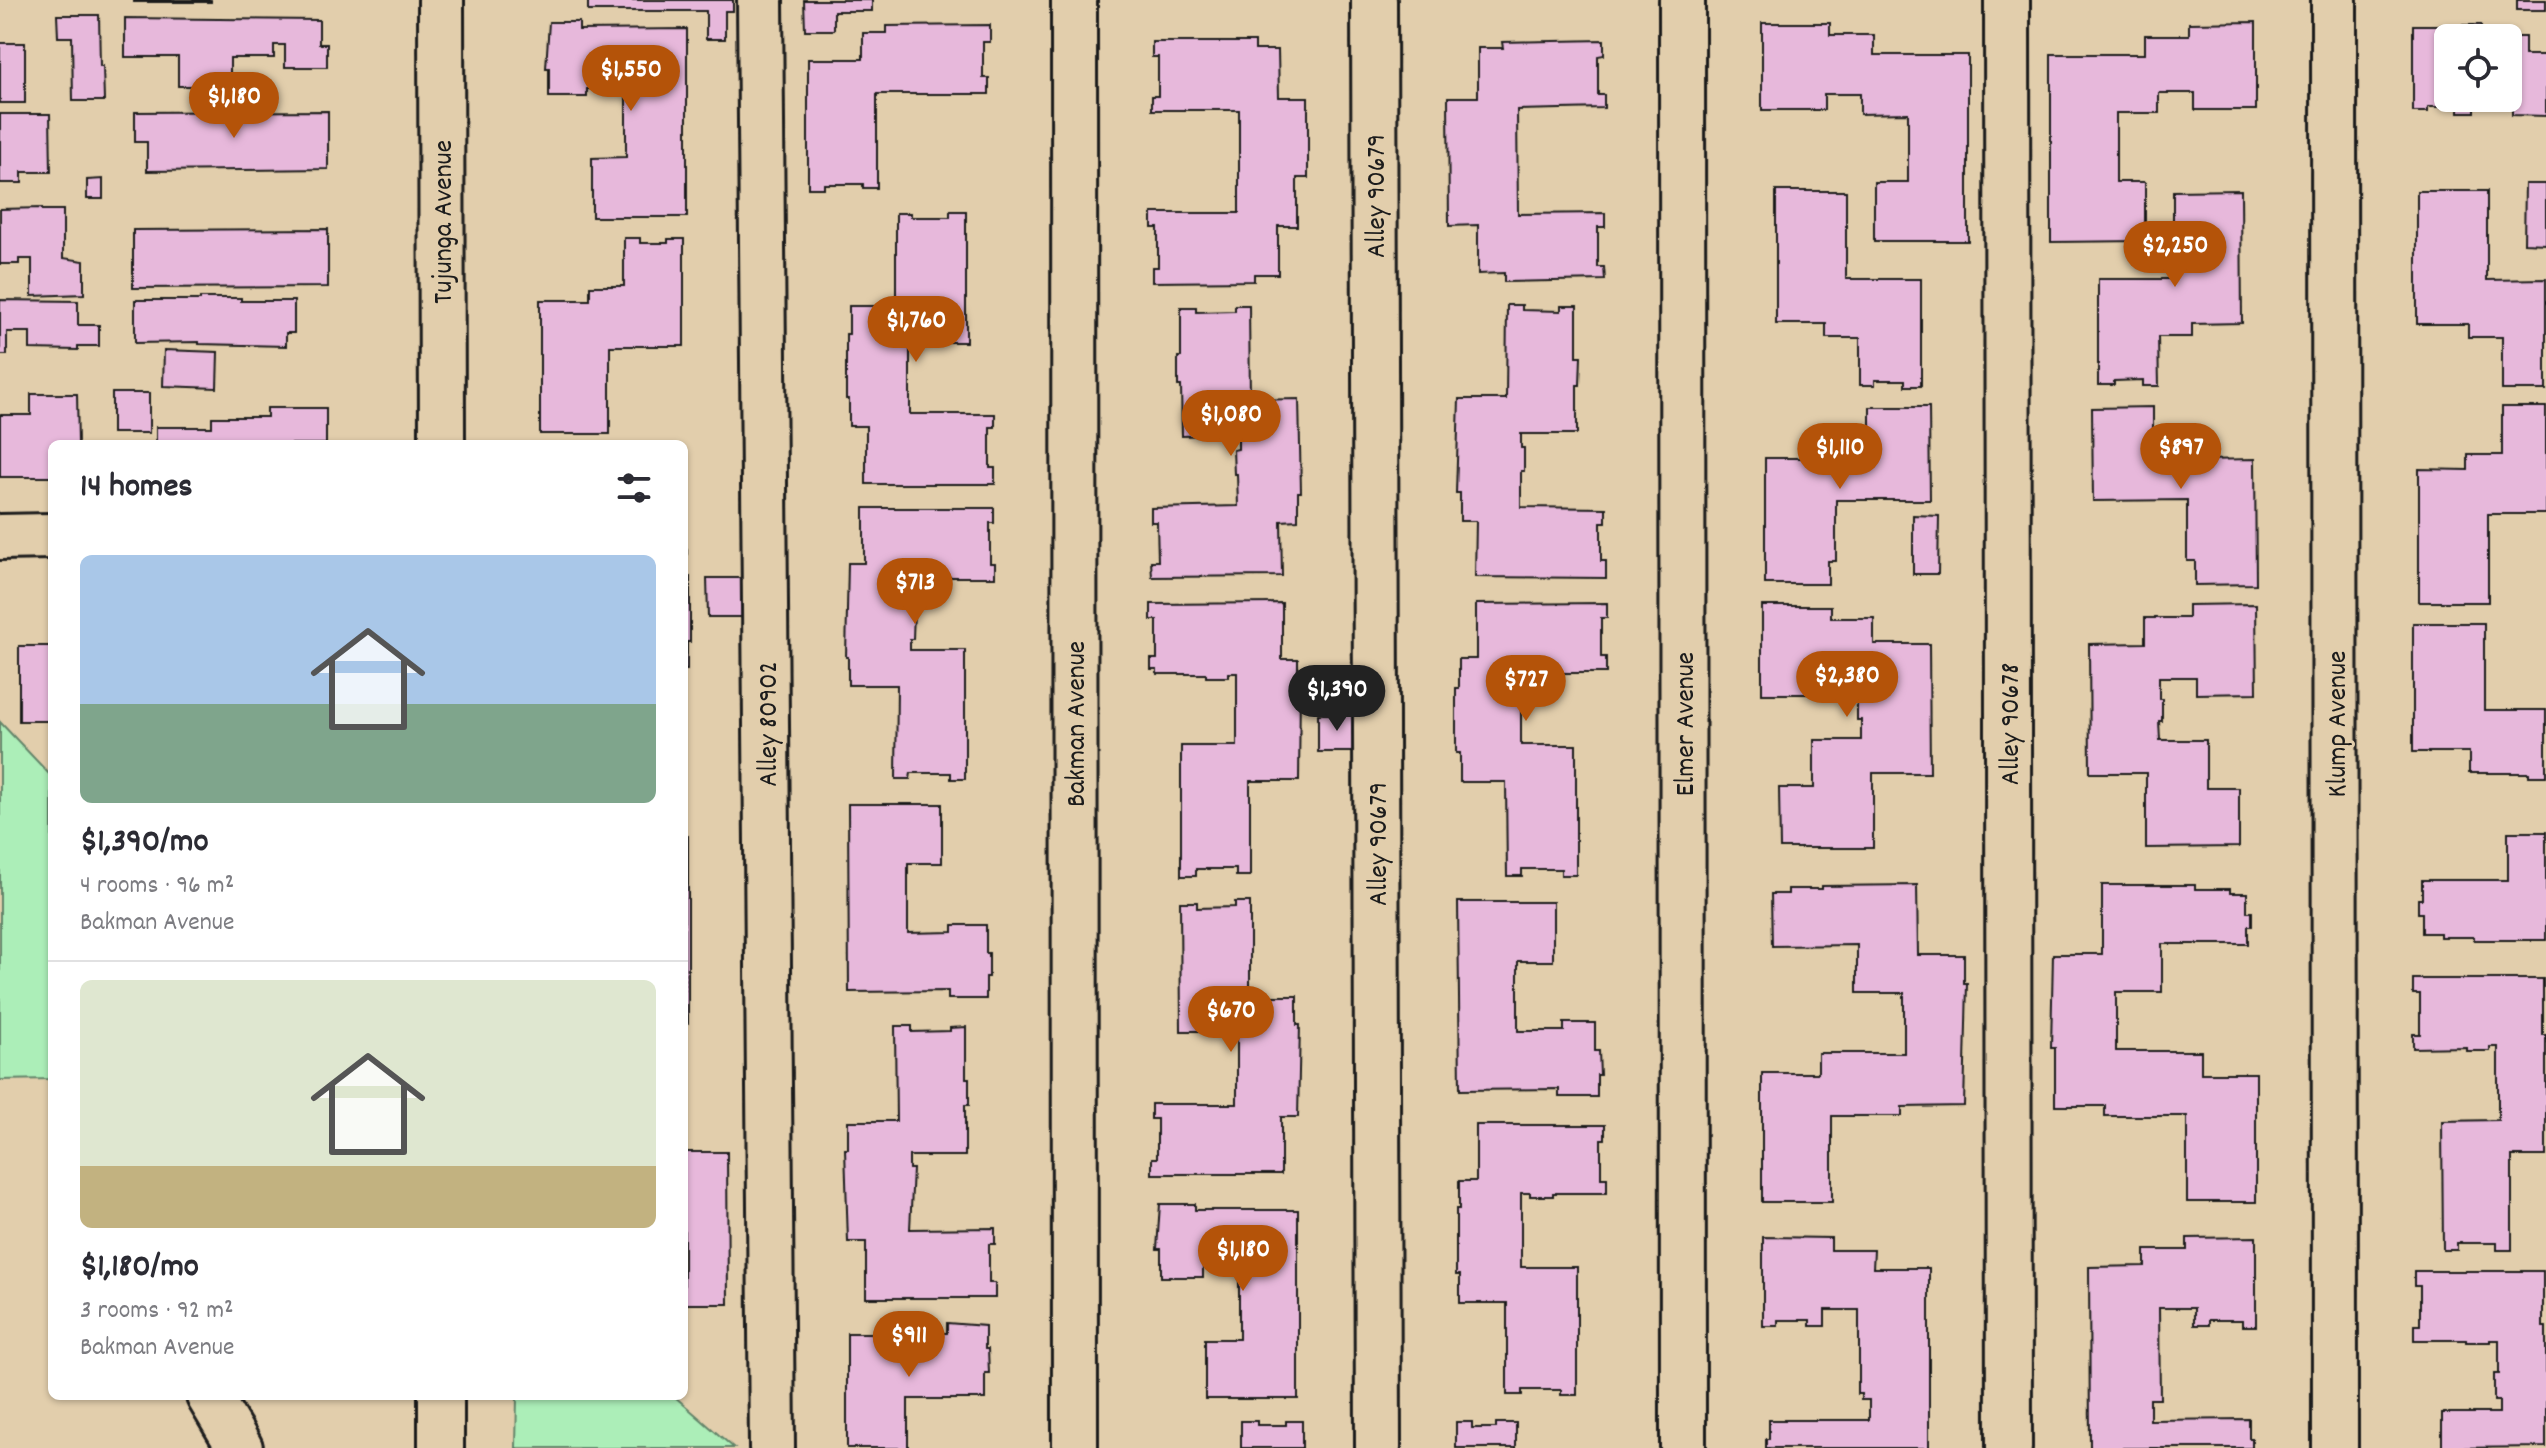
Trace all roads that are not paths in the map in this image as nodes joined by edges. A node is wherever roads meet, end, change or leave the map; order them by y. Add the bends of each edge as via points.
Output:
1 (441, 0) edge
2 (760, 0) edge
3 (1074, 0) edge
4 (1374, 0) edge
5 (1682, 0) edge
6 (2007, 0) edge
7 (2334, 0) edge
8 (442, 440) edge
9 (48, 536) edge
10 (0, 537) edge
11 (211, 1400) edge
12 (441, 1400) edge
13 (240, 1448) edge
14 (441, 1448) edge
15 (772, 1448) edge
16 (1075, 1448) edge
17 (1378, 1448) edge
18 (1683, 1448) edge
19 (2009, 1448) edge
20 (2335, 1448) edge

1 - 8 street, Tujunga Avenue
2 - 15 street, Alley 80902
3 - 16 street, Bakman Avenue
4 - 17 street, Alley 90679
5 - 18 street, Elmer Avenue
6 - 19 street, Alley 90678
7 - 20 street, Klump Avenue
9 - 10 street
11 - 13 street
12 - 14 street

